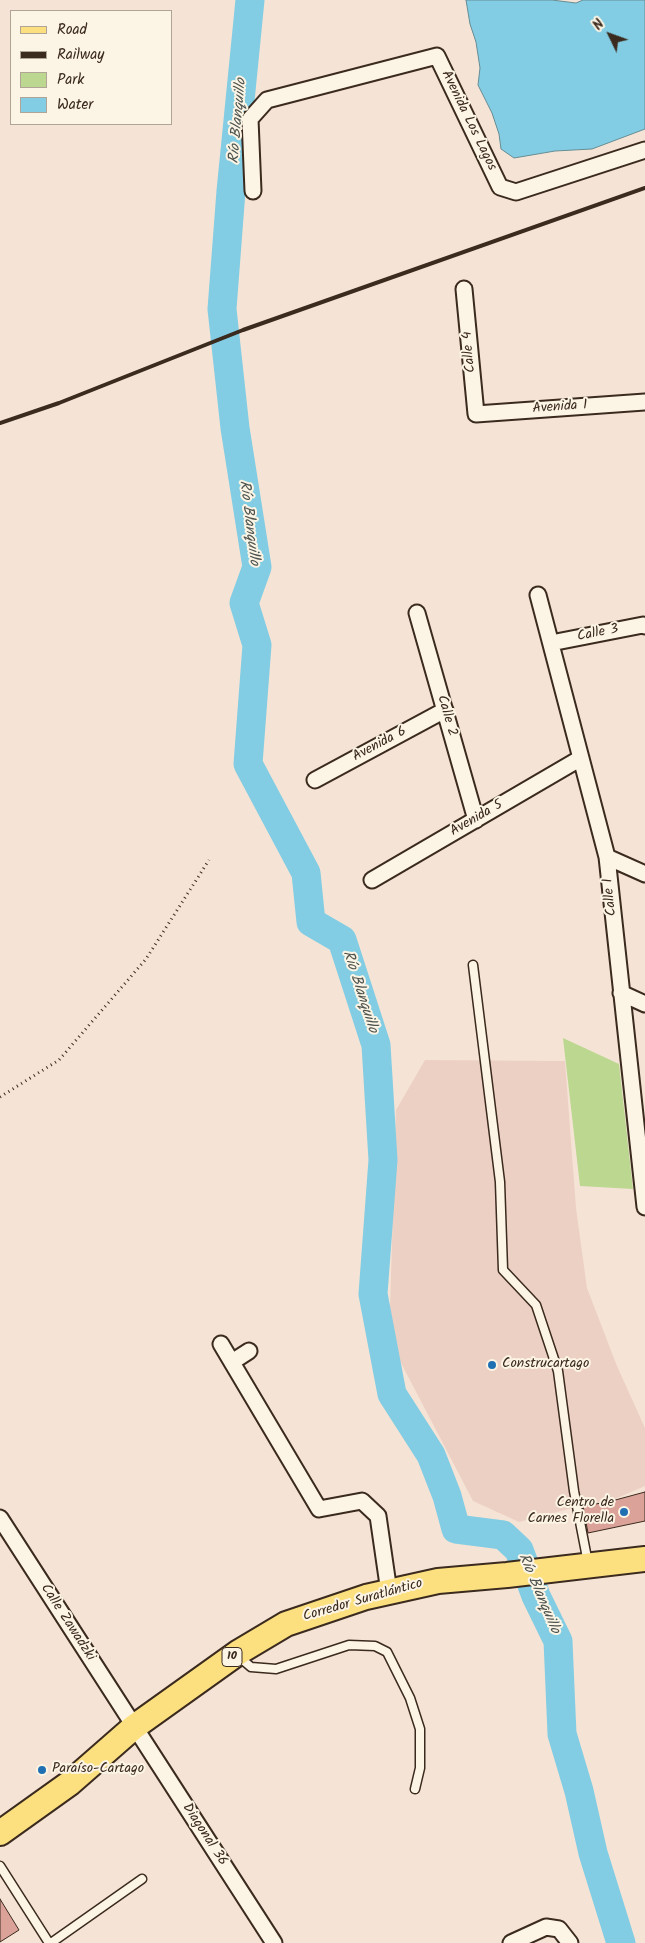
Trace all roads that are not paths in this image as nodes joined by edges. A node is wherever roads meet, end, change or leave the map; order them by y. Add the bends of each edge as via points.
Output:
1 (645, 150) edge
2 (253, 191) dead end
3 (464, 289) dead end
4 (645, 402) edge
5 (476, 414) joint
6 (538, 595) dead end
7 (417, 613) dead end
8 (645, 626) edge
9 (552, 643) junction
10 (445, 710) junction
11 (581, 758) junction
12 (315, 780) dead end
13 (476, 820) junction
14 (607, 857) junction
15 (645, 874) edge
16 (372, 880) dead end
17 (473, 965) dead end
18 (621, 994) junction
19 (645, 1004) edge
20 (645, 1207) edge
21 (221, 1344) dead end
22 (250, 1351) dead end
23 (232, 1362) junction
24 (0, 1518) edge
25 (645, 1559) edge
26 (588, 1565) junction
27 (389, 1592) junction
28 (236, 1654) junction
29 (134, 1727) junction
30 (415, 1789) dead end
31 (0, 1834) edge
32 (0, 1866) edge
33 (142, 1878) dead end
34 (50, 1943) edge
35 (274, 1943) edge
36 (511, 1943) edge
37 (570, 1943) edge

1 - 2 street, Avenida Los Lagos via 516,192 500,187 437,56 267,100 250,118
3 - 5 street, Calle 4
4 - 5 street, Avenida 1
6 - 9 street, Calle 1
7 - 10 street, Calle 2
8 - 9 street, Calle 3
9 - 11 street, Calle 1
10 - 12 street, Avenida 6
10 - 13 street, Calle 2
11 - 13 street, Avenida 5
11 - 14 street, Calle 1
13 - 16 street, Avenida 5
14 - 15 street
14 - 18 street, Calle 1
17 - 26 lane via 500,1182 503,1270 536,1305 558,1371 574,1491
18 - 19 street
18 - 20 street, Calle 1
21 - 23 street
22 - 23 street
23 - 27 street via 320,1509 362,1502 378,1516
24 - 29 street, Calle Zawadzki
25 - 26 main road, Corredor Suratlántico / 10
26 - 27 main road, Corredor Suratlántico / 10 via 438,1581
27 - 28 main road, Corredor Suratlántico / 10 via 286,1624
28 - 29 main road, Corredor Suratlántico / 10
28 - 30 lane via 251,1667 276,1668 349,1645 375,1646 387,1652 410,1698 420,1730 420,1768
29 - 31 main road, Corredor Suratlántico / 10 via 70,1783
29 - 35 street, Diagonal 36
32 - 34 lane
33 - 34 lane
36 - 37 street via 546,1926 559,1929

